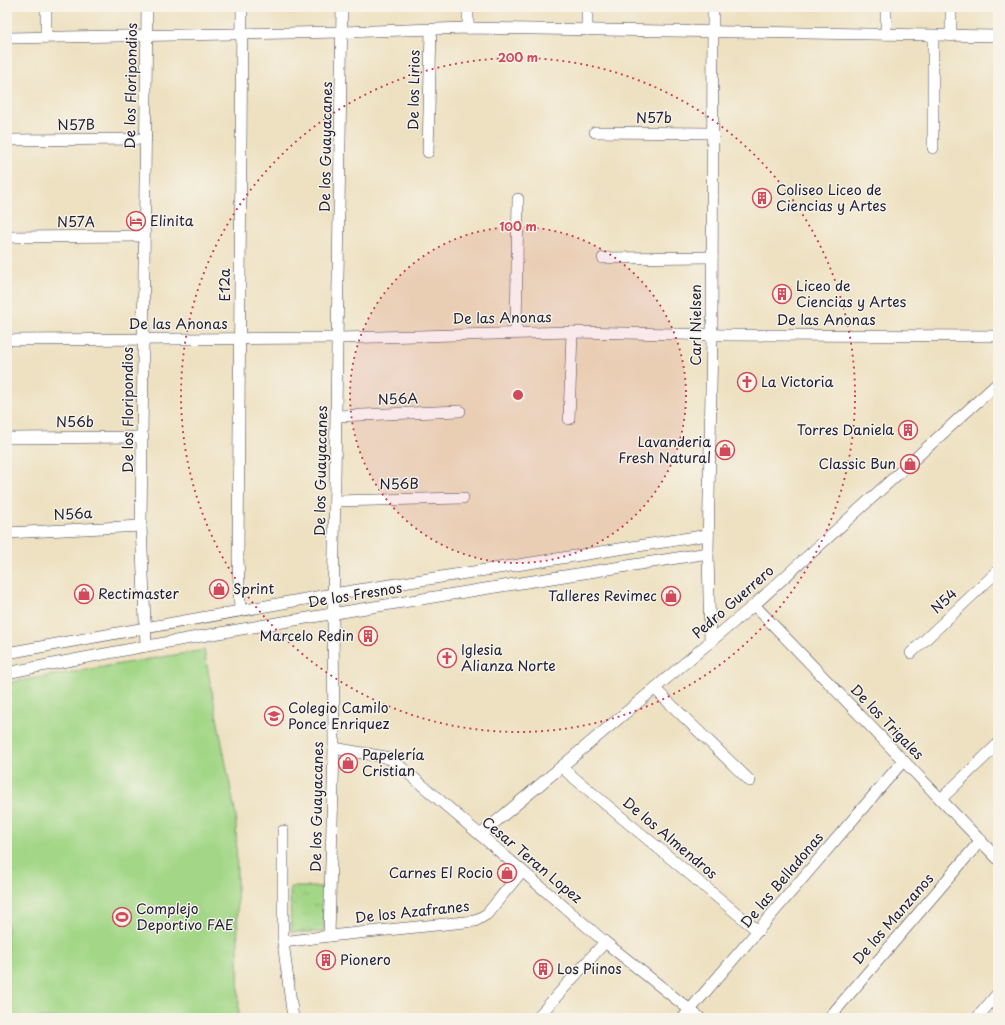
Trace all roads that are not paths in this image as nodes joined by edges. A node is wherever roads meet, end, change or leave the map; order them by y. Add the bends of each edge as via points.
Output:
1 (46, 7) edge
2 (147, 7) edge
3 (242, 7) edge
4 (342, 7) edge
5 (468, 7) edge
6 (587, 7) edge
7 (713, 7) edge
8 (886, 7) edge
9 (951, 7) edge
10 (468, 28) junction
11 (431, 30) junction
12 (587, 30) junction
13 (342, 32) junction
14 (713, 32) junction
15 (242, 34) junction
16 (886, 34) junction
17 (147, 35) junction
18 (933, 36) junction
19 (951, 36) junction
20 (998, 36) edge
21 (46, 37) junction
22 (7, 38) edge
23 (595, 132) dead end
24 (712, 133) junction
25 (146, 139) junction
26 (7, 140) edge
27 (932, 148) dead end
28 (428, 152) dead end
29 (518, 199) dead end
30 (144, 236) junction
31 (7, 237) edge
32 (712, 257) junction
33 (603, 258) dead end
34 (516, 332) junction
35 (572, 332) junction
36 (712, 335) junction
37 (998, 336) edge
38 (239, 338) junction
39 (338, 338) junction
40 (143, 339) junction
41 (7, 340) edge
42 (998, 383) edge
43 (460, 411) dead end
44 (337, 416) junction
45 (570, 419) dead end
46 (143, 437) junction
47 (7, 438) edge
48 (464, 498) dead end
49 (335, 501) junction
50 (141, 526) junction
51 (7, 533) edge
52 (708, 535) junction
53 (708, 553) junction
54 (528, 563) junction
55 (998, 571) edge
56 (411, 582) junction
57 (532, 582) junction
58 (333, 594) junction
59 (414, 600) junction
60 (754, 605) junction
61 (240, 611) junction
62 (333, 614) junction
63 (146, 627) junction
64 (710, 642) junction
65 (146, 646) junction
66 (7, 653) edge
67 (912, 653) dead end
68 (7, 673) edge
69 (655, 689) junction
70 (998, 744) edge
71 (334, 748) junction
72 (903, 761) junction
73 (561, 767) junction
74 (750, 781) dead end
75 (941, 799) junction
76 (283, 831) dead end
77 (480, 835) junction
78 (981, 840) junction
79 (998, 859) edge
80 (522, 871) junction
81 (758, 931) junction
82 (329, 936) junction
83 (283, 942) junction
84 (605, 942) junction
85 (998, 993) edge
86 (687, 1014) edge
87 (293, 1018) edge
88 (537, 1018) edge
89 (700, 1018) edge
90 (829, 1018) edge
91 (977, 1018) edge

1 - 21 street
2 - 17 street, De los Floripondios
3 - 15 street, E12a
4 - 13 street, De los Guayacanes
5 - 10 street
6 - 12 street
7 - 14 street, Carl Nielsen
8 - 16 street
9 - 19 street
10 - 11 street
10 - 12 street
11 - 13 street
11 - 28 street, De los Lirios
12 - 14 street
13 - 15 street
13 - 39 street, De los Guayacanes
14 - 16 street
14 - 24 street, Carl Nielsen
15 - 17 street
15 - 38 street, E12a
16 - 18 street
17 - 21 street
17 - 25 street, De los Floripondios
18 - 19 street
18 - 27 street
19 - 20 street
21 - 22 street
23 - 24 street, N57b
24 - 32 street, Carl Nielsen
25 - 26 street, N57B
25 - 30 street, De los Floripondios
29 - 34 street
30 - 31 street, N57A
30 - 40 street, De los Floripondios
32 - 33 street
32 - 36 street, Carl Nielsen
34 - 35 street, De las Anonas
34 - 39 street, De las Anonas
35 - 36 street, De las Anonas
35 - 45 street
36 - 37 street, De las Anonas
36 - 52 street, Carl Nielsen
38 - 39 street, De las Anonas
38 - 40 street, De las Anonas
38 - 61 street, E12a
39 - 44 street, De los Guayacanes
40 - 41 street, De las Anonas
40 - 46 street, De los Floripondios
42 - 60 street, Pedro Guerrero
43 - 44 street, N56A
44 - 49 street, De los Guayacanes
46 - 47 street, N56b
46 - 50 street, De los Floripondios
48 - 49 street, N56B
49 - 58 street, De los Guayacanes
50 - 51 street, N56a
50 - 63 street, De los Floripondios
52 - 53 street, Carl Nielsen
52 - 54 street, De los Fresnos
53 - 57 street, De los Fresnos
53 - 64 street, Carl Nielsen
54 - 56 street, De los Fresnos
54 - 57 street
55 - 67 street, N54
56 - 58 street, De los Fresnos
56 - 59 street
57 - 59 street, De los Fresnos
58 - 61 street, De los Fresnos
58 - 62 street, De los Guayacanes
59 - 62 street, De los Fresnos
60 - 64 street, Pedro Guerrero
60 - 72 street, De los Trigales
61 - 63 street, De los Fresnos
62 - 65 street, De los Fresnos
62 - 71 street, De los Guayacanes
63 - 65 street, De los Floripondios
63 - 66 street, De los Fresnos
64 - 69 street, Pedro Guerrero
65 - 68 street, De los Fresnos
69 - 73 street, Pedro Guerrero
69 - 74 street
70 - 75 street
71 - 77 street, Cesar Teran Lopez via 385,757 394,761
71 - 82 street, De los Guayacanes
72 - 75 street, De los Trigales
72 - 81 street, De las Belladonas
73 - 77 street, Pedro Guerrero
73 - 81 street, De los Almendros
75 - 78 street, De los Trigales
76 - 83 street
77 - 80 street, Cesar Teran Lopez
78 - 79 street, De los Trigales
78 - 90 street, De los Manzanos
80 - 82 street, De los Azafranes via 487,914 475,921
80 - 84 street, Cesar Teran Lopez
81 - 86 street, De las Belladonas
82 - 83 street, De los Azafranes
83 - 87 street
84 - 86 street, Cesar Teran Lopez
84 - 88 street
85 - 91 street
86 - 89 street, Cesar Teran Lopez

